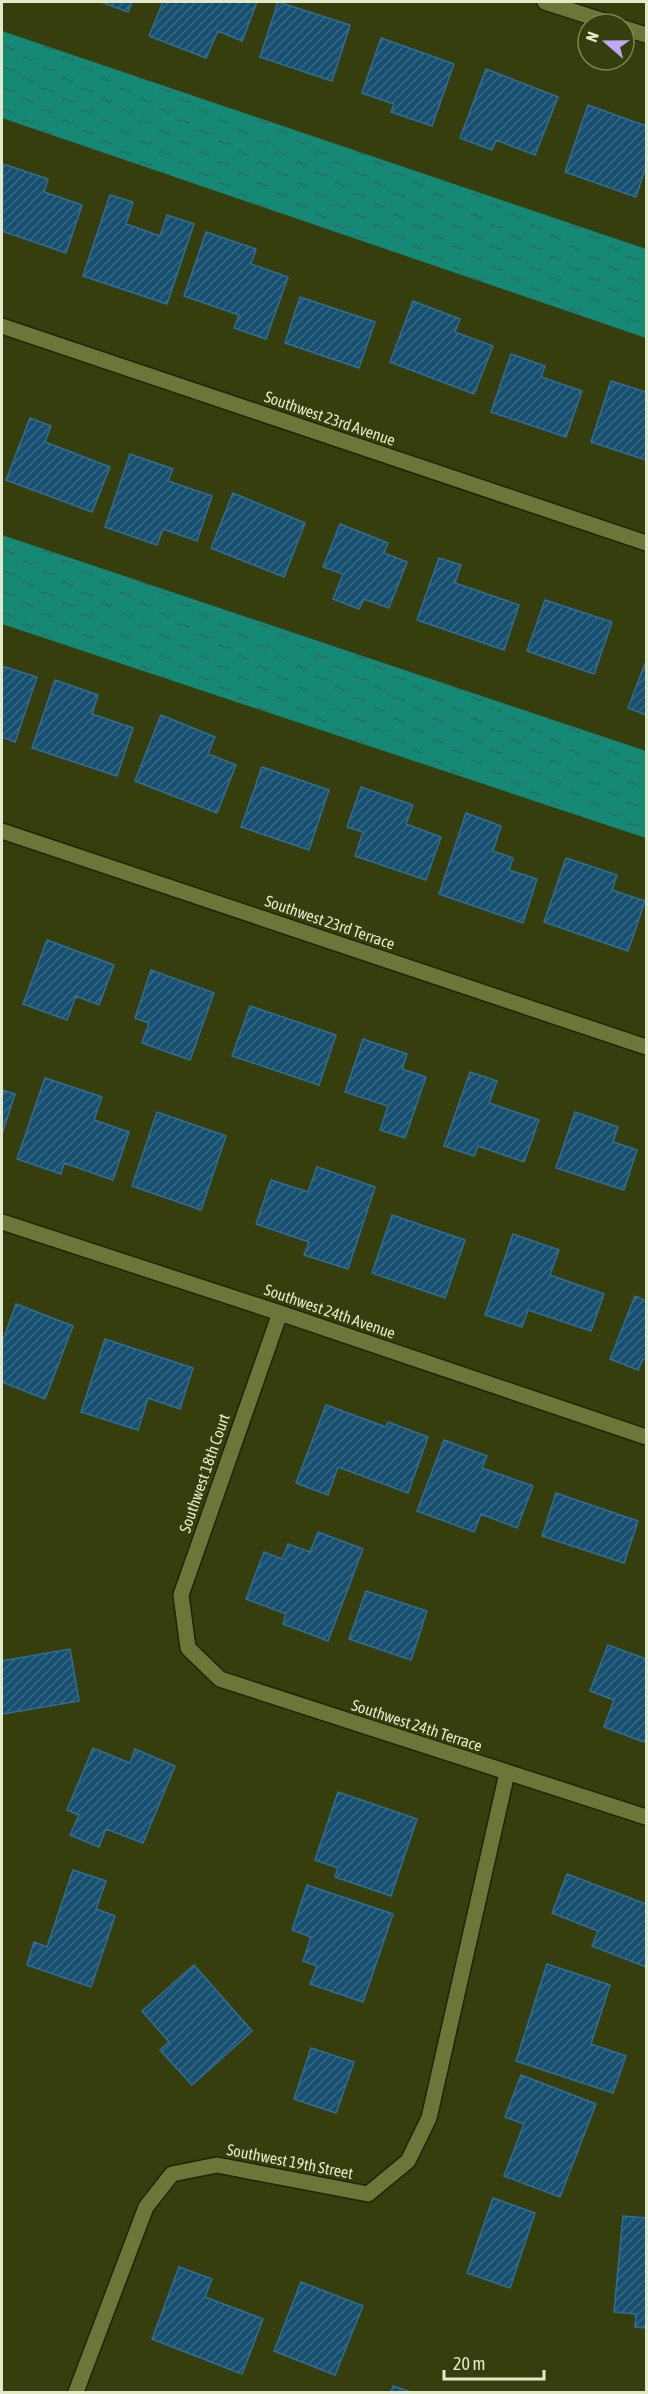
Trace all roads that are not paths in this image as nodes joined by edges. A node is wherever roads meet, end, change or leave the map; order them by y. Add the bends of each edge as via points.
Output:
1 (545, 2) edge
2 (576, 12) edge
3 (2, 326) edge
4 (646, 543) edge
5 (2, 831) edge
6 (646, 1047) edge
7 (2, 1222) edge
8 (280, 1313) junction
9 (646, 1437) edge
10 (188, 1648) joint
11 (507, 1773) junction
12 (646, 1816) edge
13 (76, 2392) edge

1 - 2 street
3 - 4 street, Southwest 23rd Avenue
5 - 6 street, Southwest 23rd Terrace
7 - 8 street, Southwest 24th Avenue
8 - 9 street, Southwest 24th Avenue
8 - 10 street, Southwest 18th Court via 181,1595
10 - 11 street, Southwest 24th Terrace via 220,1679
11 - 12 street, Southwest 24th Terrace
11 - 13 street, Southwest 19th Street via 429,2118 408,2161 368,2194 217,2165 172,2174 146,2207

